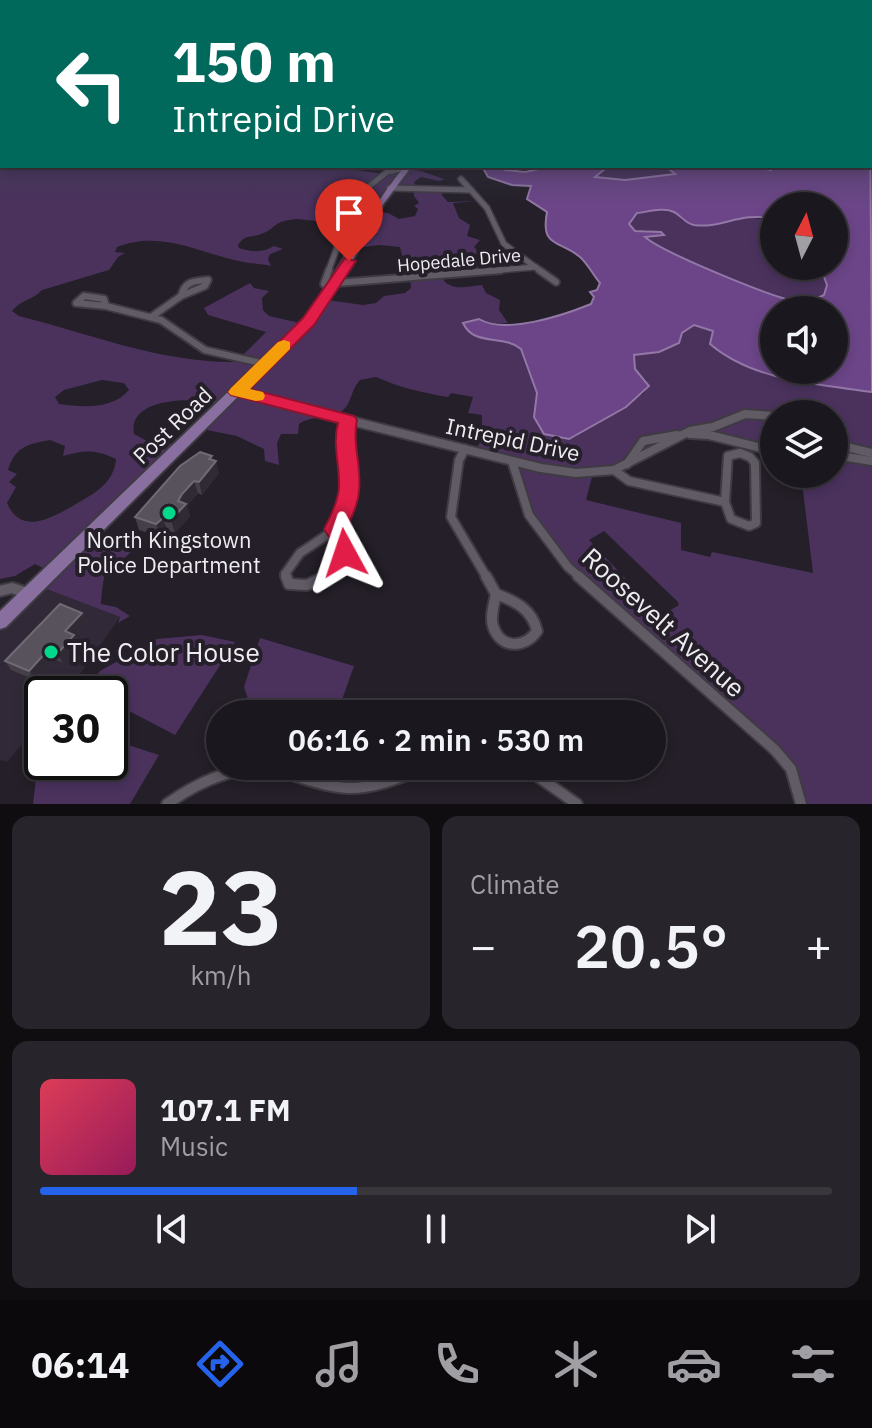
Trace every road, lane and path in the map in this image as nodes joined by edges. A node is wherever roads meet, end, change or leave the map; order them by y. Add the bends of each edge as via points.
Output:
1 (404, 168) edge
2 (407, 168) edge
3 (461, 179) dead end
4 (389, 188) junction
5 (471, 190) junction
6 (341, 231) junction
7 (361, 232) junction
8 (536, 267) junction
9 (556, 282) dead end
10 (337, 284) junction
11 (181, 296) dead end
12 (106, 306) dead end
13 (151, 317) junction
14 (265, 364) junction
15 (237, 392) junction
16 (760, 415) edge
17 (348, 420) junction
18 (681, 435) junction
19 (848, 447) edge
20 (760, 448) edge
21 (465, 449) junction
22 (872, 453) edge
23 (848, 457) edge
24 (512, 461) junction
25 (872, 461) edge
26 (625, 466) junction
27 (614, 470) junction
28 (725, 502) junction
29 (336, 529) junction
30 (0, 591) edge
31 (29, 594) junction
32 (496, 594) junction
33 (0, 622) edge
34 (207, 780) edge
35 (313, 780) edge
36 (388, 780) edge
37 (543, 780) edge
38 (167, 804) edge
39 (577, 804) edge
40 (801, 804) edge

1 - 6 street via 387,172 347,202 340,213
2 - 4 main road, Post Road
3 - 5 street
4 - 5 street
4 - 7 main road, Post Road
5 - 8 street via 487,208 504,244
6 - 7 street
6 - 10 street via 324,284
7 - 10 main road, Post Road
8 - 9 street
8 - 10 street, Hopedale Drive
10 - 14 main road, Post Road
11 - 13 street
12 - 13 street
13 - 14 street via 205,350
14 - 15 main road, Post Road
15 - 17 street, Intrepid Drive
15 - 31 main road, Post Road
16 - 18 street, Intrepid Drive via 745,414
17 - 21 street, Intrepid Drive
17 - 29 street via 344,436 349,488
18 - 20 street via 709,435
18 - 26 street, Intrepid Drive
18 - 26 street via 643,441
19 - 22 street
21 - 24 street, Intrepid Drive
21 - 32 street via 451,517
23 - 25 street
24 - 27 street, Intrepid Drive via 576,473
24 - 40 street, Roosevelt Avenue via 529,515 554,551 775,750 791,769
26 - 27 street, Intrepid Drive
27 - 28 street via 629,481
28 - 28 street via 730,520 756,523 755,463 749,456 728,456
29 - 29 street via 292,560 285,574 289,584 307,586 339,565 344,546
30 - 31 street via 12,588
31 - 33 main road, Post Road
32 - 32 street via 491,623 497,635 508,644 531,640 536,620
34 - 38 street
35 - 36 street via 348,788
37 - 39 street

